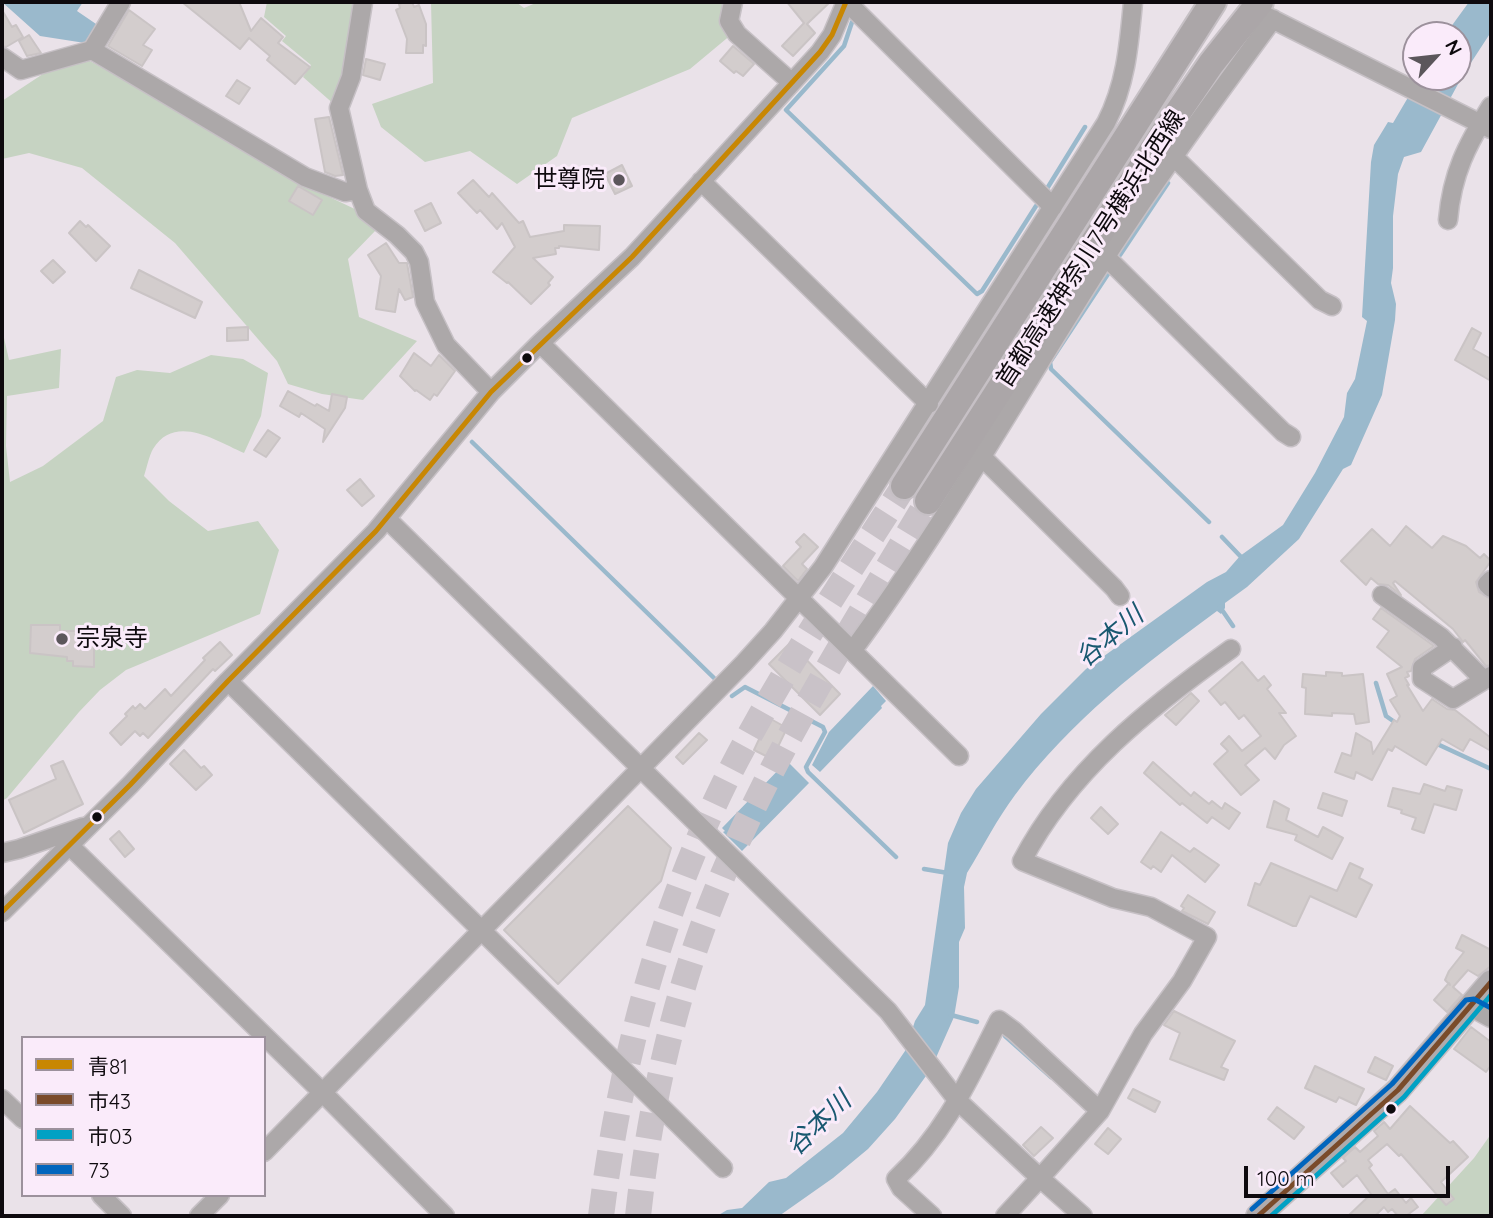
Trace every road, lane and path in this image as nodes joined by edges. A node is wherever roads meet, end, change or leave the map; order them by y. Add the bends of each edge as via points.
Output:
1 (121, 2) edge
2 (363, 2) edge
3 (733, 2) edge
4 (846, 2) edge
5 (1133, 2) edge
6 (1213, 2) edge
7 (1232, 2) edge
8 (1267, 12) edge
9 (92, 50) junction
10 (2, 57) edge
11 (792, 82) junction
12 (1491, 106) edge
13 (1138, 119) junction
14 (1481, 124) edge
15 (1173, 156) junction
16 (701, 181) junction
17 (358, 190) junction
18 (1053, 207) junction
19 (1448, 220) dead end
20 (1106, 257) junction
21 (1332, 306) dead end
22 (540, 343) junction
23 (491, 392) junction
24 (929, 404) junction
25 (1291, 437) dead end
26 (981, 456) junction
27 (904, 486) tunnel mouth
28 (928, 501) tunnel mouth
29 (387, 519) junction
30 (1491, 580) edge
31 (1491, 588) edge
32 (1382, 595) dead end
33 (1120, 596) dead end
34 (799, 598) junction
35 (1453, 647) junction
36 (1231, 649) dead end
37 (853, 650) junction
38 (1488, 678) edge
39 (228, 681) junction
40 (959, 755) dead end
41 (643, 769) junction
42 (87, 826) junction
43 (69, 845) junction
44 (2, 853) edge
45 (2, 912) edge
46 (482, 931) junction
47 (1491, 982) edge
48 (1481, 1012) edge
49 (265, 1036) edge
50 (266, 1037) edge
51 (323, 1093) junction
52 (955, 1098) junction
53 (2, 1099) edge
54 (1100, 1111) junction
55 (21, 1117) edge
56 (266, 1150) edge
57 (723, 1168) dead end
58 (1040, 1178) junction
59 (103, 1197) edge
60 (218, 1197) edge
61 (122, 1216) edge
62 (199, 1216) edge
63 (445, 1216) edge
64 (932, 1216) edge
65 (1005, 1216) edge
66 (1083, 1216) edge
67 (1258, 1216) edge

1 - 9 street
2 - 17 street via 351,77 339,108
3 - 11 street via 729,20 737,34
4 - 11 street via 832,35
4 - 18 street
5 - 18 street via 1126,69 1115,106
6 - 13 highway
7 - 13 highway
8 - 14 street
8 - 15 street
8 - 28 highway, 首都高速神奈川7号横浜北西線 via 1211,64
9 - 10 street via 20,70
9 - 17 street via 305,177 345,192
11 - 16 street
12 - 14 street
13 - 27 highway, 首都高速神奈川7号横浜北西線
14 - 19 street via 1454,178
15 - 20 street
15 - 21 street via 1320,300
16 - 22 street via 632,257
16 - 24 street
17 - 23 street via 366,211 414,252 425,302 446,345
18 - 24 street
20 - 25 street
20 - 26 street
22 - 23 street
22 - 34 street
23 - 29 street
24 - 34 street
26 - 33 street
26 - 37 street via 919,557
29 - 39 street
29 - 41 street
30 - 31 street via 1486,584
32 - 35 street
34 - 37 street
34 - 41 street
35 - 38 street
35 - 38 street via 1422,668 1422,679 1453,699
36 - 54 street via 1143,715 1108,748 1058,803 1022,861 1113,898 1152,906 1207,937 1143,1034
37 - 40 street
39 - 42 street
39 - 46 street
41 - 46 street
41 - 52 street via 888,1012
42 - 43 street
42 - 44 street
43 - 45 street
43 - 49 street
46 - 51 street
46 - 57 street
47 - 48 main road
48 - 67 main road
50 - 51 street
51 - 56 street
51 - 63 street
52 - 54 street via 999,1020
52 - 58 street
52 - 64 street via 925,1149 896,1180
53 - 55 street
54 - 58 street
58 - 65 street
58 - 66 street
59 - 61 street
60 - 62 street

